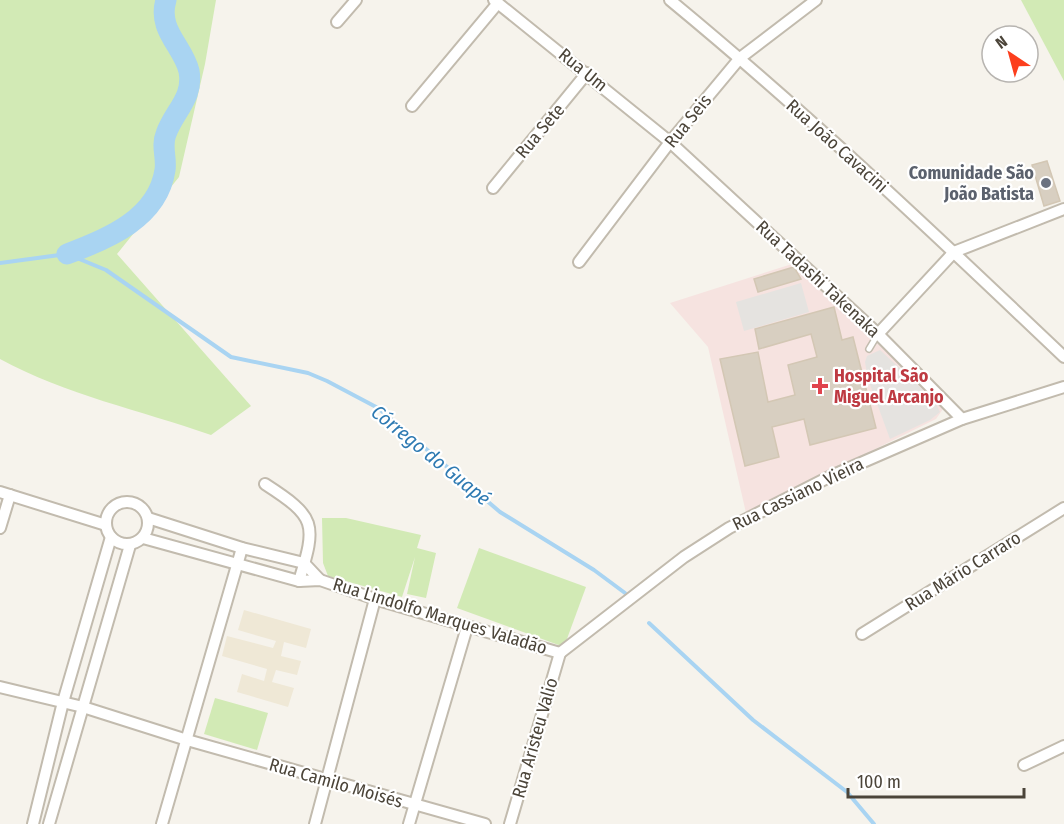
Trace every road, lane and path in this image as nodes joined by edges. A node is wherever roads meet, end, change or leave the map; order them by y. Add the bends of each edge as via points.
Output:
1 (356, 0) edge
2 (670, 0) edge
3 (816, 0) edge
4 (496, 2) edge
5 (337, 22) dead end
6 (740, 58) junction
7 (587, 73) junction
8 (412, 106) dead end
9 (670, 142) junction
10 (493, 188) dead end
11 (1064, 209) edge
12 (954, 252) junction
13 (579, 262) dead end
14 (878, 334) junction
15 (869, 349) dead end
16 (1064, 357) edge
17 (1064, 387) edge
18 (962, 419) junction
19 (265, 484) dead end
20 (5, 493) edge
21 (1064, 508) edge
22 (148, 518) junction
23 (106, 525) junction
24 (0, 528) edge
25 (111, 537) junction
26 (143, 538) junction
27 (130, 544) junction
28 (242, 548) junction
29 (304, 563) junction
30 (238, 565) junction
31 (320, 580) junction
32 (299, 581) junction
33 (375, 599) junction
34 (467, 627) junction
35 (862, 634) dead end
36 (560, 652) junction
37 (0, 687) edge
38 (63, 702) junction
39 (83, 707) junction
40 (187, 740) junction
41 (1064, 746) edge
42 (1024, 765) dead end
43 (328, 780) junction
44 (414, 805) junction
45 (33, 824) edge
46 (49, 824) edge
47 (162, 824) edge
48 (315, 824) edge
49 (408, 824) edge
50 (485, 824) edge
51 (510, 824) edge

1 - 5 street
2 - 6 street, Rua João Cavacini
3 - 6 street, Rua Seis
4 - 7 street, Rua Um
4 - 8 street
6 - 9 street, Rua Seis
6 - 12 street, Rua João Cavacini
7 - 9 street, Rua Um
7 - 10 street, Rua Sete
9 - 13 street, Rua Seis
9 - 14 street, Rua Tadashi Takenaka
11 - 12 street
12 - 14 street
12 - 16 street, Rua João Cavacini
14 - 15 lane
14 - 18 street, Rua Tadashi Takenaka
17 - 18 street, Rua Cassiano Vieira
18 - 36 street, Rua Cassiano Vieira via 831,476 729,528
19 - 29 street via 294,503 310,522
20 - 23 street
20 - 24 street
21 - 35 street, Rua Mário Carraro
22 - 23 street via 141,506 127,502 114,506
22 - 26 street
22 - 28 street
23 - 25 street
25 - 27 street
25 - 38 street
26 - 27 street
26 - 30 street, Rua Lindolfo Marques Valadão
27 - 39 street
28 - 29 street
28 - 30 street
29 - 31 street, Rua Lindolfo Marques Valadão
29 - 32 street
30 - 32 street, Rua Lindolfo Marques Valadão
30 - 40 street
31 - 32 street, Rua Lindolfo Marques Valadão
31 - 33 street, Rua Lindolfo Marques Valadão
33 - 34 street, Rua Lindolfo Marques Valadão
33 - 43 street
34 - 36 street, Rua Lindolfo Marques Valadão
34 - 44 street
36 - 51 street, Rua Aristeu Valio
37 - 38 street, Rua Camilo Moisés
38 - 39 street, Rua Camilo Moisés
38 - 45 street
39 - 40 street, Rua Camilo Moisés
39 - 46 street
40 - 43 street, Rua Camilo Moisés
40 - 47 street
41 - 42 street
43 - 44 street, Rua Camilo Moisés
43 - 48 street
44 - 49 street
44 - 50 street, Rua Camilo Moisés

